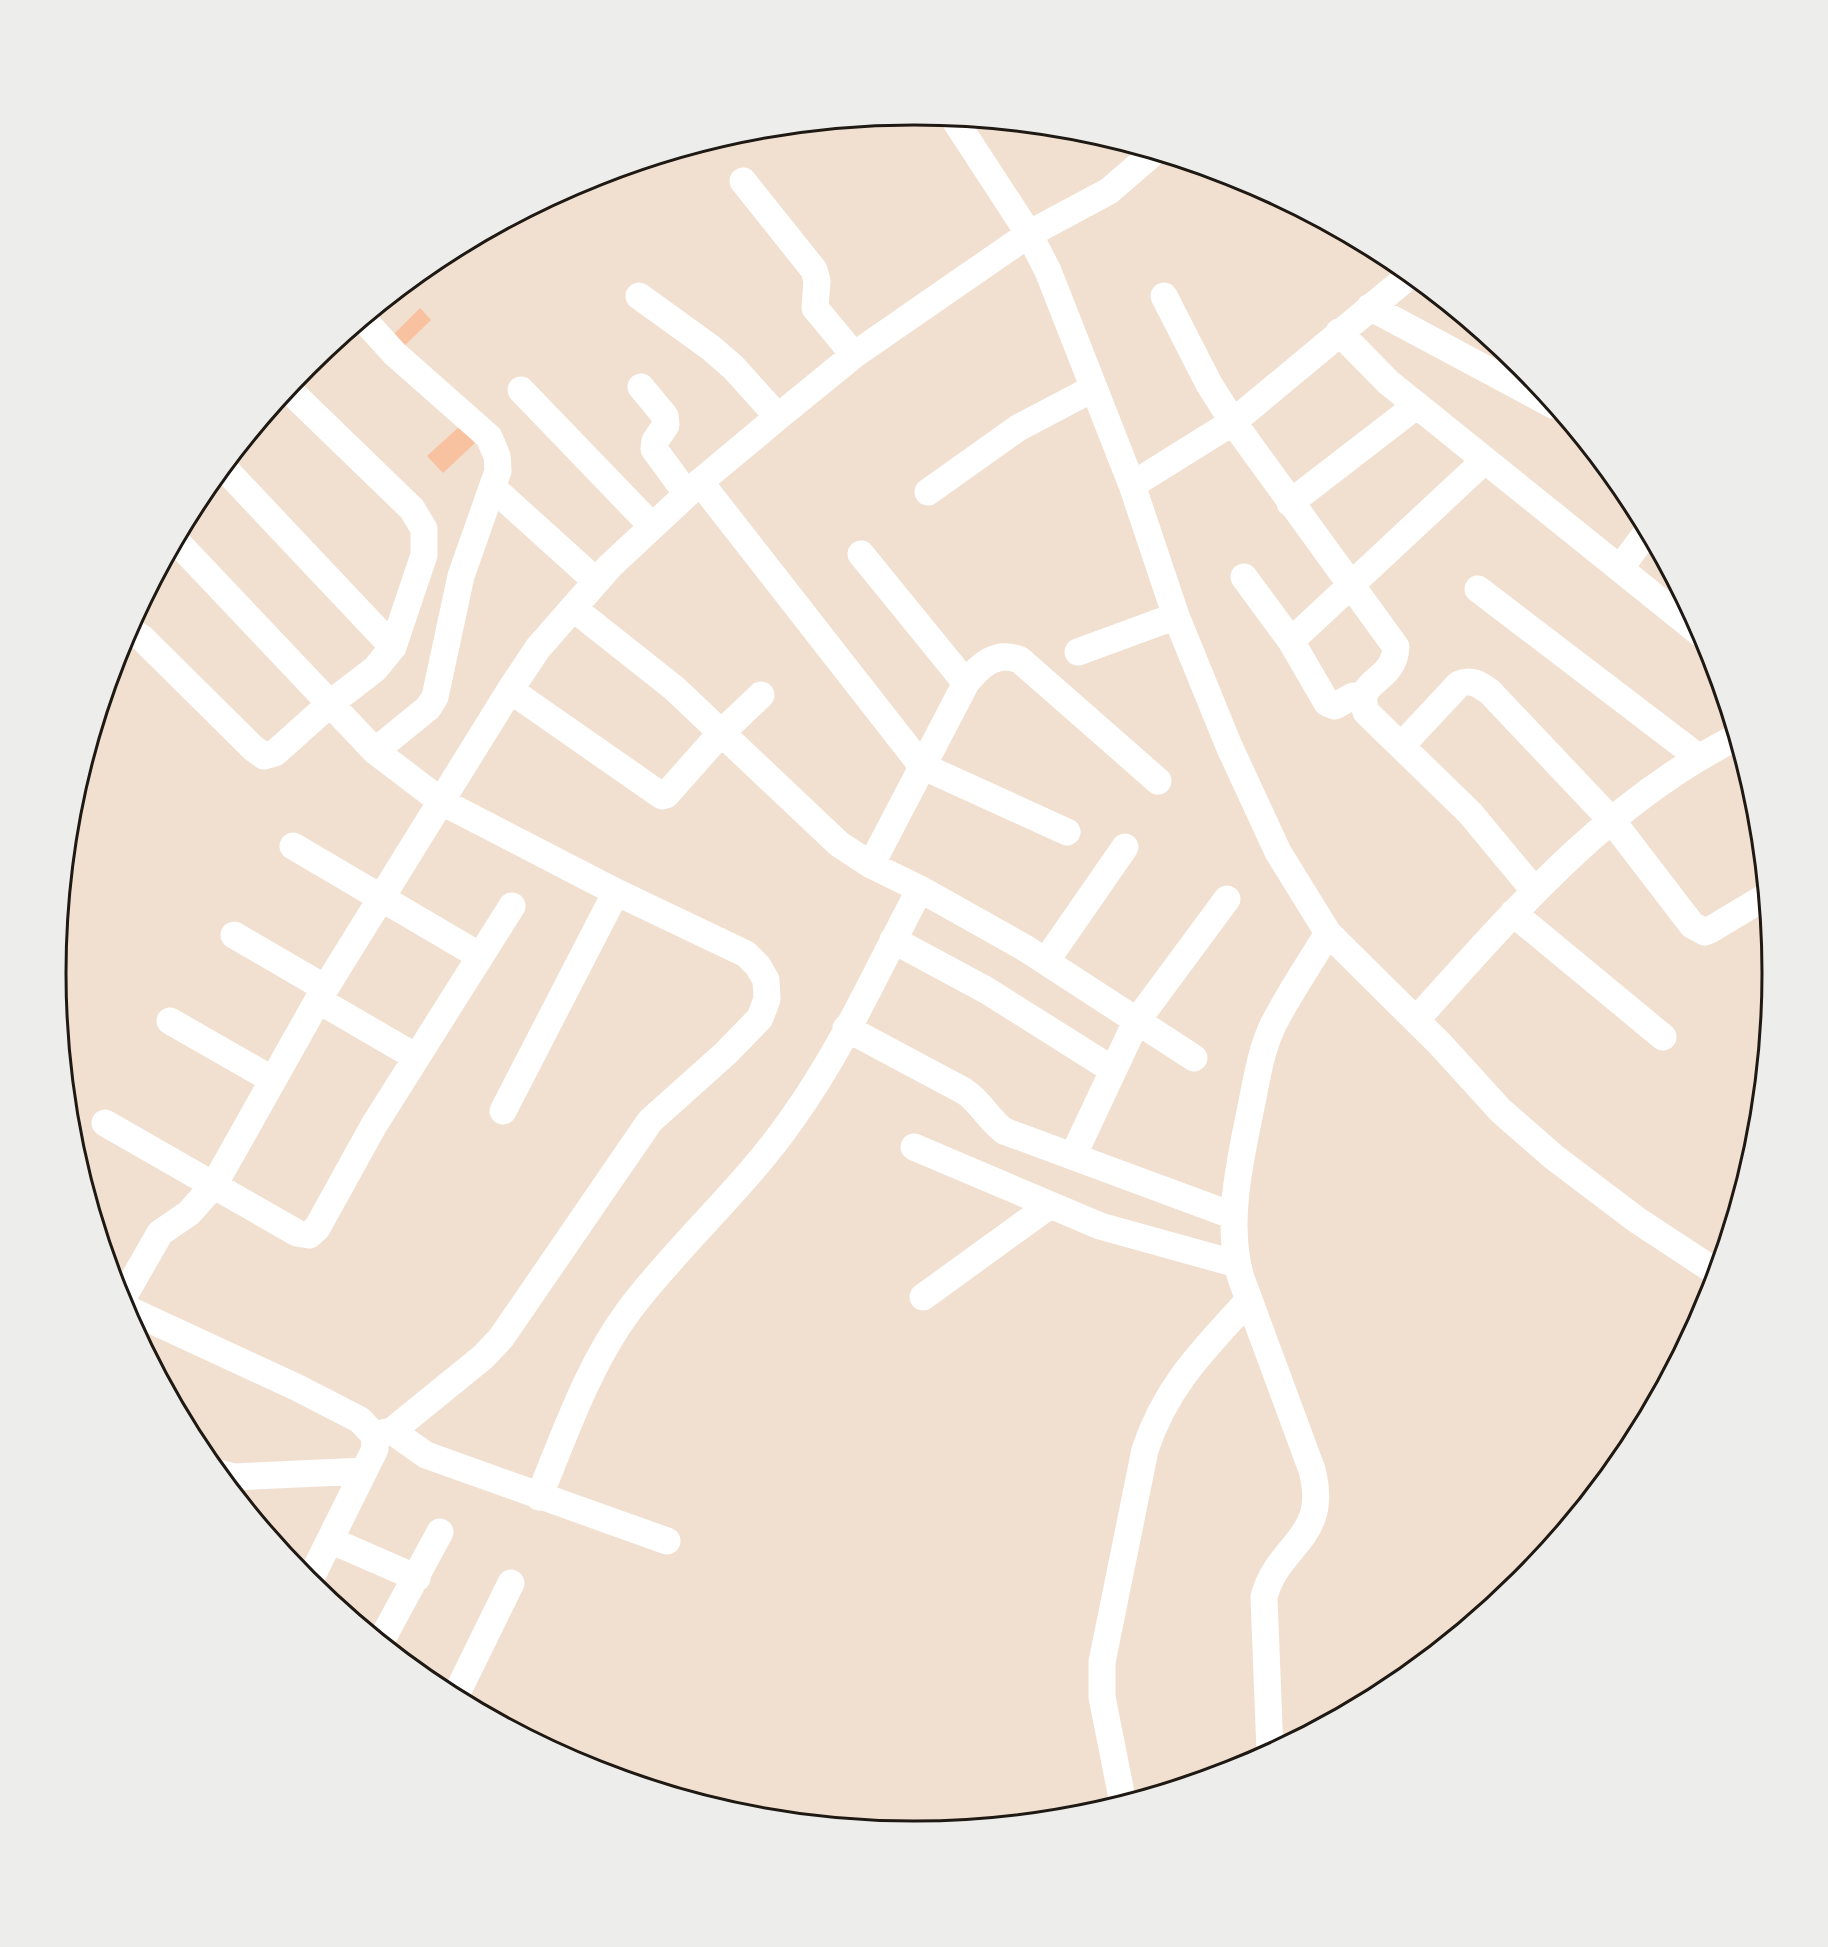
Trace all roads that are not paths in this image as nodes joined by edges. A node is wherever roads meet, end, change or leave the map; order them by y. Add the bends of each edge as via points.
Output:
1 (959, 127) edge
2 (1146, 158) edge
3 (743, 181) dead end
4 (1029, 234) junction
5 (1403, 281) edge
6 (639, 296) dead end
7 (1164, 296) dead end
8 (1370, 307) junction
9 (369, 325) edge
10 (1339, 332) junction
11 (854, 355) junction
12 (641, 387) dead end
13 (1094, 388) junction
14 (520, 390) dead end
15 (294, 395) edge
16 (1534, 395) edge
17 (1417, 405) junction
18 (778, 417) junction
19 (1233, 422) junction
20 (1485, 460) junction
21 (229, 474) edge
22 (1132, 485) junction
23 (493, 488) junction
24 (693, 488) junction
25 (928, 492) dead end
26 (1290, 503) junction
27 (652, 526) junction
28 (1642, 539) edge
29 (181, 547) edge
30 (861, 554) dead end
31 (1621, 567) junction
32 (1244, 577) dead end
33 (596, 581) junction
34 (1352, 585) junction
35 (1478, 589) dead end
36 (573, 608) junction
37 (1176, 615) junction
38 (1685, 620) edge
39 (137, 635) edge
40 (1291, 641) junction
41 (393, 647) junction
42 (1078, 652) dead end
43 (966, 683) junction
44 (510, 690) junction
45 (762, 695) dead end
46 (1362, 701) junction
47 (332, 702) junction
48 (720, 734) junction
49 (1729, 741) edge
50 (1401, 746) junction
51 (375, 751) junction
52 (1698, 757) junction
53 (922, 766) junction
54 (1158, 781) dead end
55 (442, 802) junction
56 (1612, 822) junction
57 (1067, 832) dead end
58 (293, 846) dead end
59 (1125, 848) dead end
60 (871, 865) junction
61 (920, 889) junction
62 (1534, 890) junction
63 (616, 892) junction
64 (1227, 899) dead end
65 (381, 900) junction
66 (1758, 901) edge
67 (512, 906) dead end
68 (1513, 913) junction
69 (1328, 933) junction
70 (234, 935) dead end
71 (893, 940) junction
72 (480, 956) junction
73 (1046, 962) junction
74 (322, 994) junction
75 (1416, 1020) junction
76 (170, 1021) dead end
77 (1136, 1022) junction
78 (846, 1028) junction
79 (1664, 1037) dead end
80 (416, 1057) junction
81 (1194, 1058) dead end
82 (1113, 1070) junction
83 (273, 1080) junction
84 (503, 1111) dead end
85 (105, 1123) dead end
86 (914, 1147) dead end
87 (1073, 1156) junction
88 (214, 1185) junction
89 (1050, 1205) junction
90 (1234, 1216) junction
91 (1237, 1264) junction
92 (1709, 1267) edge
93 (128, 1289) edge
94 (923, 1297) dead end
95 (1249, 1300) junction
96 (138, 1314) edge
97 (383, 1433) junction
98 (364, 1471) junction
99 (231, 1475) edge
100 (539, 1497) junction
101 (440, 1532) dead end
102 (330, 1540) junction
103 (667, 1541) dead end
104 (314, 1573) edge
105 (417, 1578) junction
106 (511, 1583) dead end
107 (384, 1635) edge
108 (459, 1689) edge
109 (1270, 1743) edge
110 (1122, 1795) edge

1 - 4 street
2 - 4 street via 1089,204
3 - 11 street via 814,270 815,308
4 - 11 street
4 - 13 street via 1048,271
5 - 8 street
6 - 18 street via 734,368
7 - 19 street
8 - 10 street
8 - 16 street
9 - 23 street via 395,354 489,437 497,456
10 - 17 street via 1388,382
10 - 19 street
11 - 18 street
12 - 24 street via 665,416 666,425 654,449
13 - 22 street
13 - 25 street via 1018,428
14 - 27 street
15 - 41 street via 412,509 424,529 424,555
17 - 20 street
17 - 26 street
18 - 24 street
19 - 22 street
19 - 26 street
20 - 31 street
20 - 34 street
21 - 41 street
22 - 37 street
23 - 33 street
23 - 51 street via 462,576 435,697 428,708
24 - 27 street
24 - 53 street
26 - 34 street
27 - 33 street
28 - 31 street
29 - 47 street
30 - 43 street
31 - 38 street
32 - 40 street
33 - 36 street
34 - 40 street
34 - 46 street via 1396,647 1396,661 1365,690
35 - 52 street
36 - 44 street via 538,648
36 - 48 street via 674,688
37 - 42 street
37 - 69 street via 1256,808
39 - 47 street via 264,756 275,753
40 - 46 street via 1327,703 1335,705 1353,696
41 - 47 street via 375,669
43 - 53 street
43 - 54 street via 988,661 1005,656 1020,660
44 - 48 street via 660,796 666,795
44 - 55 street
45 - 48 street
46 - 50 street via 1366,712
47 - 51 street
48 - 60 street via 839,844
49 - 52 street
50 - 56 street via 1459,684 1477,683 1490,692
50 - 62 street via 1470,813
51 - 55 street
52 - 56 street
53 - 57 street
53 - 60 street
55 - 63 street
55 - 65 street
56 - 62 street
56 - 66 street via 1699,930 1710,930
58 - 65 street
59 - 73 street
60 - 61 street
61 - 71 street
61 - 73 street
62 - 68 street
63 - 84 street
63 - 97 street via 746,954 766,980 767,999 760,1018 650,1121 501,1338 483,1358
64 - 77 street
65 - 72 street
65 - 74 street
67 - 72 street
68 - 75 street
68 - 79 street
69 - 75 street
69 - 90 street via 1274,1023 1262,1054
70 - 74 street
71 - 78 street
71 - 82 street via 986,990
72 - 80 street
73 - 77 street
74 - 80 street
74 - 83 street
75 - 92 street via 1501,1111 1555,1158 1637,1220
76 - 83 street
77 - 81 street
77 - 82 street
78 - 87 street via 975,1098 1004,1131
78 - 100 street via 819,1080 791,1121 630,1310 585,1387
80 - 88 street via 317,1228 309,1235 297,1233
82 - 87 street
83 - 88 street
85 - 88 street
86 - 89 street
87 - 90 street
88 - 93 street via 189,1213 160,1233
89 - 91 street via 1100,1226
89 - 94 street
90 - 91 street
91 - 95 street
95 - 109 street via 1318,1492 1311,1523 1272,1578 1264,1597
95 - 110 street via 1188,1366 1155,1421 1145,1450 1102,1662 1102,1697
96 - 97 street via 298,1388
97 - 98 street
97 - 100 street via 426,1455
98 - 99 street
98 - 102 street
100 - 103 street
101 - 105 street
102 - 104 street
102 - 105 street
105 - 107 street
106 - 108 street

